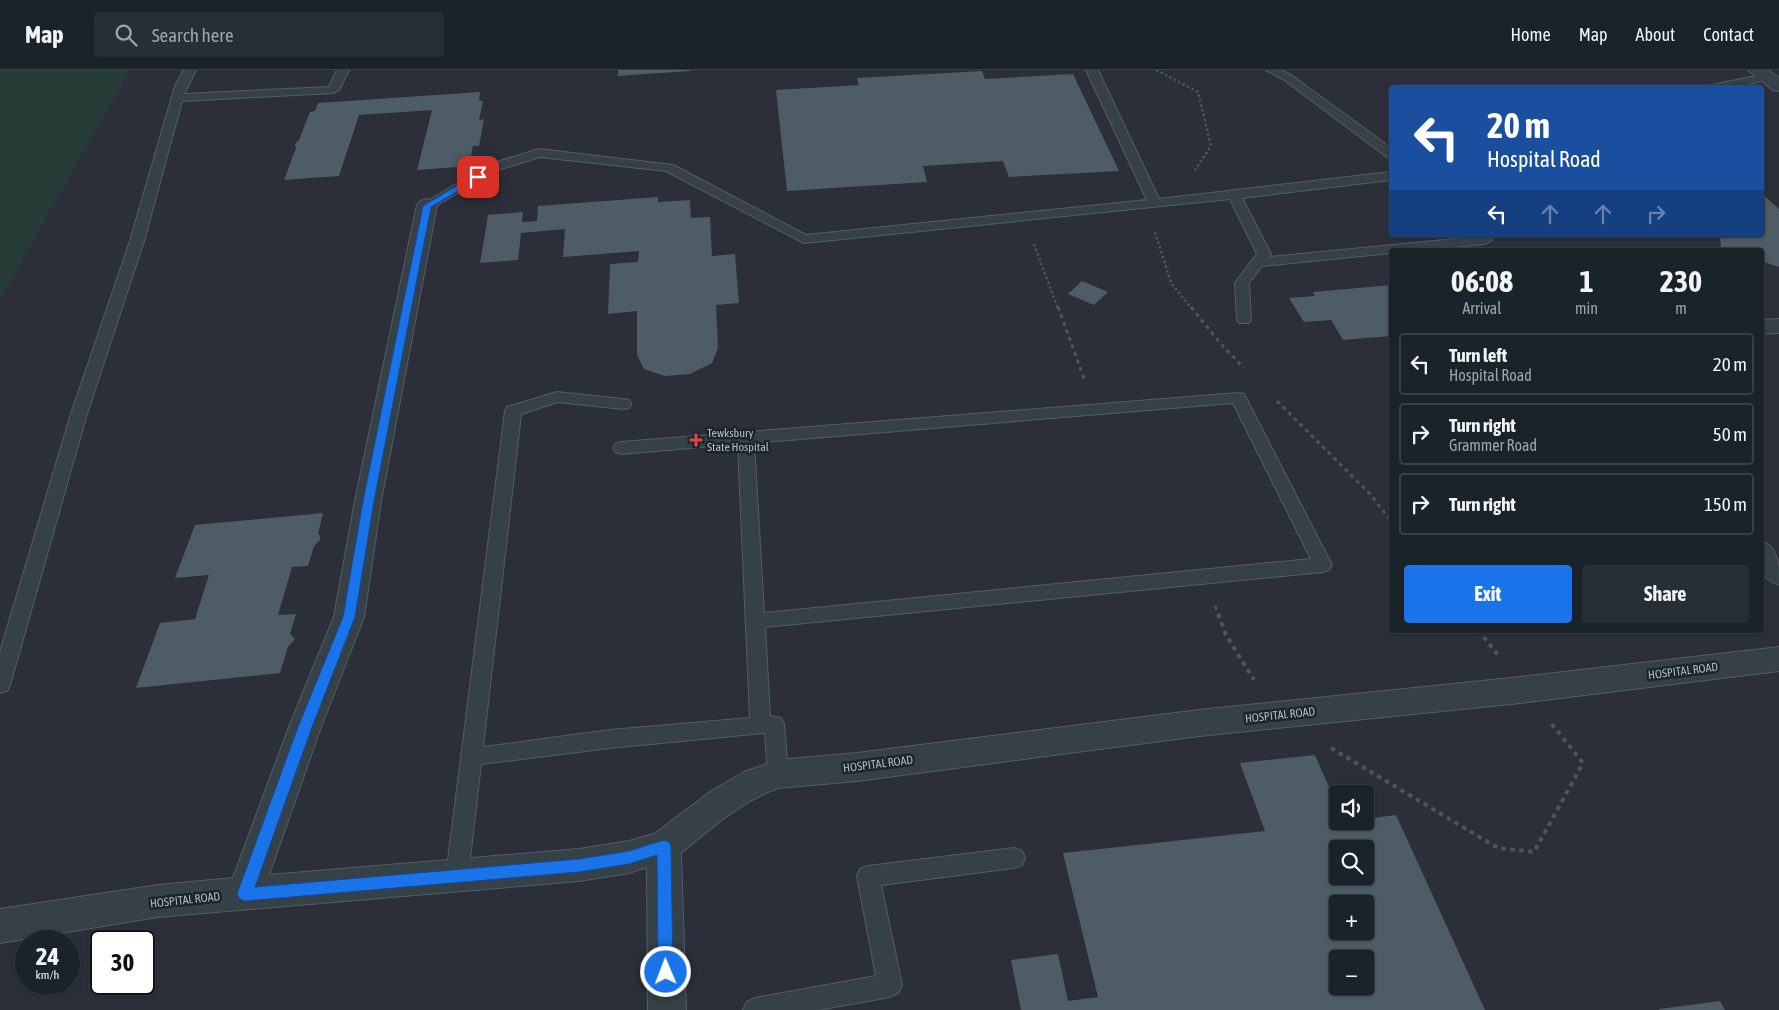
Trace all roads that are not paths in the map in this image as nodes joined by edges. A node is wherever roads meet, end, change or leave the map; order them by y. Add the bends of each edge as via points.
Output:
1 (190, 70) edge
2 (343, 70) edge
3 (1092, 70) edge
4 (1272, 70) edge
5 (1768, 78) edge
6 (1728, 85) edge
7 (178, 98) junction
8 (1389, 151) edge
9 (1389, 176) edge
10 (1234, 195) junction
11 (1155, 203) junction
12 (427, 206) joint
13 (1483, 237) edge
14 (1402, 248) edge
15 (1389, 249) edge
16 (1258, 262) junction
17 (1244, 320) dead end
18 (1779, 326) edge
19 (1764, 327) edge
20 (623, 404) dead end
21 (746, 438) junction
22 (621, 448) dead end
23 (1764, 555) edge
24 (1779, 574) edge
25 (754, 621) junction
26 (1779, 660) edge
27 (0, 685) edge
28 (760, 725) junction
29 (471, 757) junction
30 (778, 774) junction
31 (664, 846) junction
32 (1014, 858) dead end
33 (457, 876) junction
34 (245, 894) junction
35 (0, 926) edge
36 (667, 1010) edge
37 (755, 1010) edge

1 - 7 lane
2 - 7 lane via 333,90
3 - 11 lane
4 - 8 lane via 1287,77
5 - 6 lane
7 - 27 lane via 134,249 78,416
9 - 10 lane
10 - 11 lane
10 - 16 lane via 1264,254
11 - 12 lane via 804,239 669,168 539,154 494,167
12 - 34 street via 368,501 349,617 305,727
13 - 14 lane via 1485,240
15 - 16 lane
16 - 17 lane via 1242,283
18 - 19 street
20 - 29 lane via 557,397 512,412
21 - 22 lane
21 - 25 lane
21 - 25 lane via 1238,398 1324,565
23 - 24 street
25 - 28 lane
26 - 30 street, HOSPITAL ROAD via 1199,723 857,767
28 - 29 lane via 610,739
28 - 30 lane via 774,724
29 - 33 lane
30 - 31 street, HOSPITAL ROAD via 756,782 722,802
31 - 33 street, HOSPITAL ROAD via 629,858
31 - 36 street
32 - 37 lane via 868,876 890,985
33 - 34 street, HOSPITAL ROAD
34 - 35 street, HOSPITAL ROAD via 158,902

